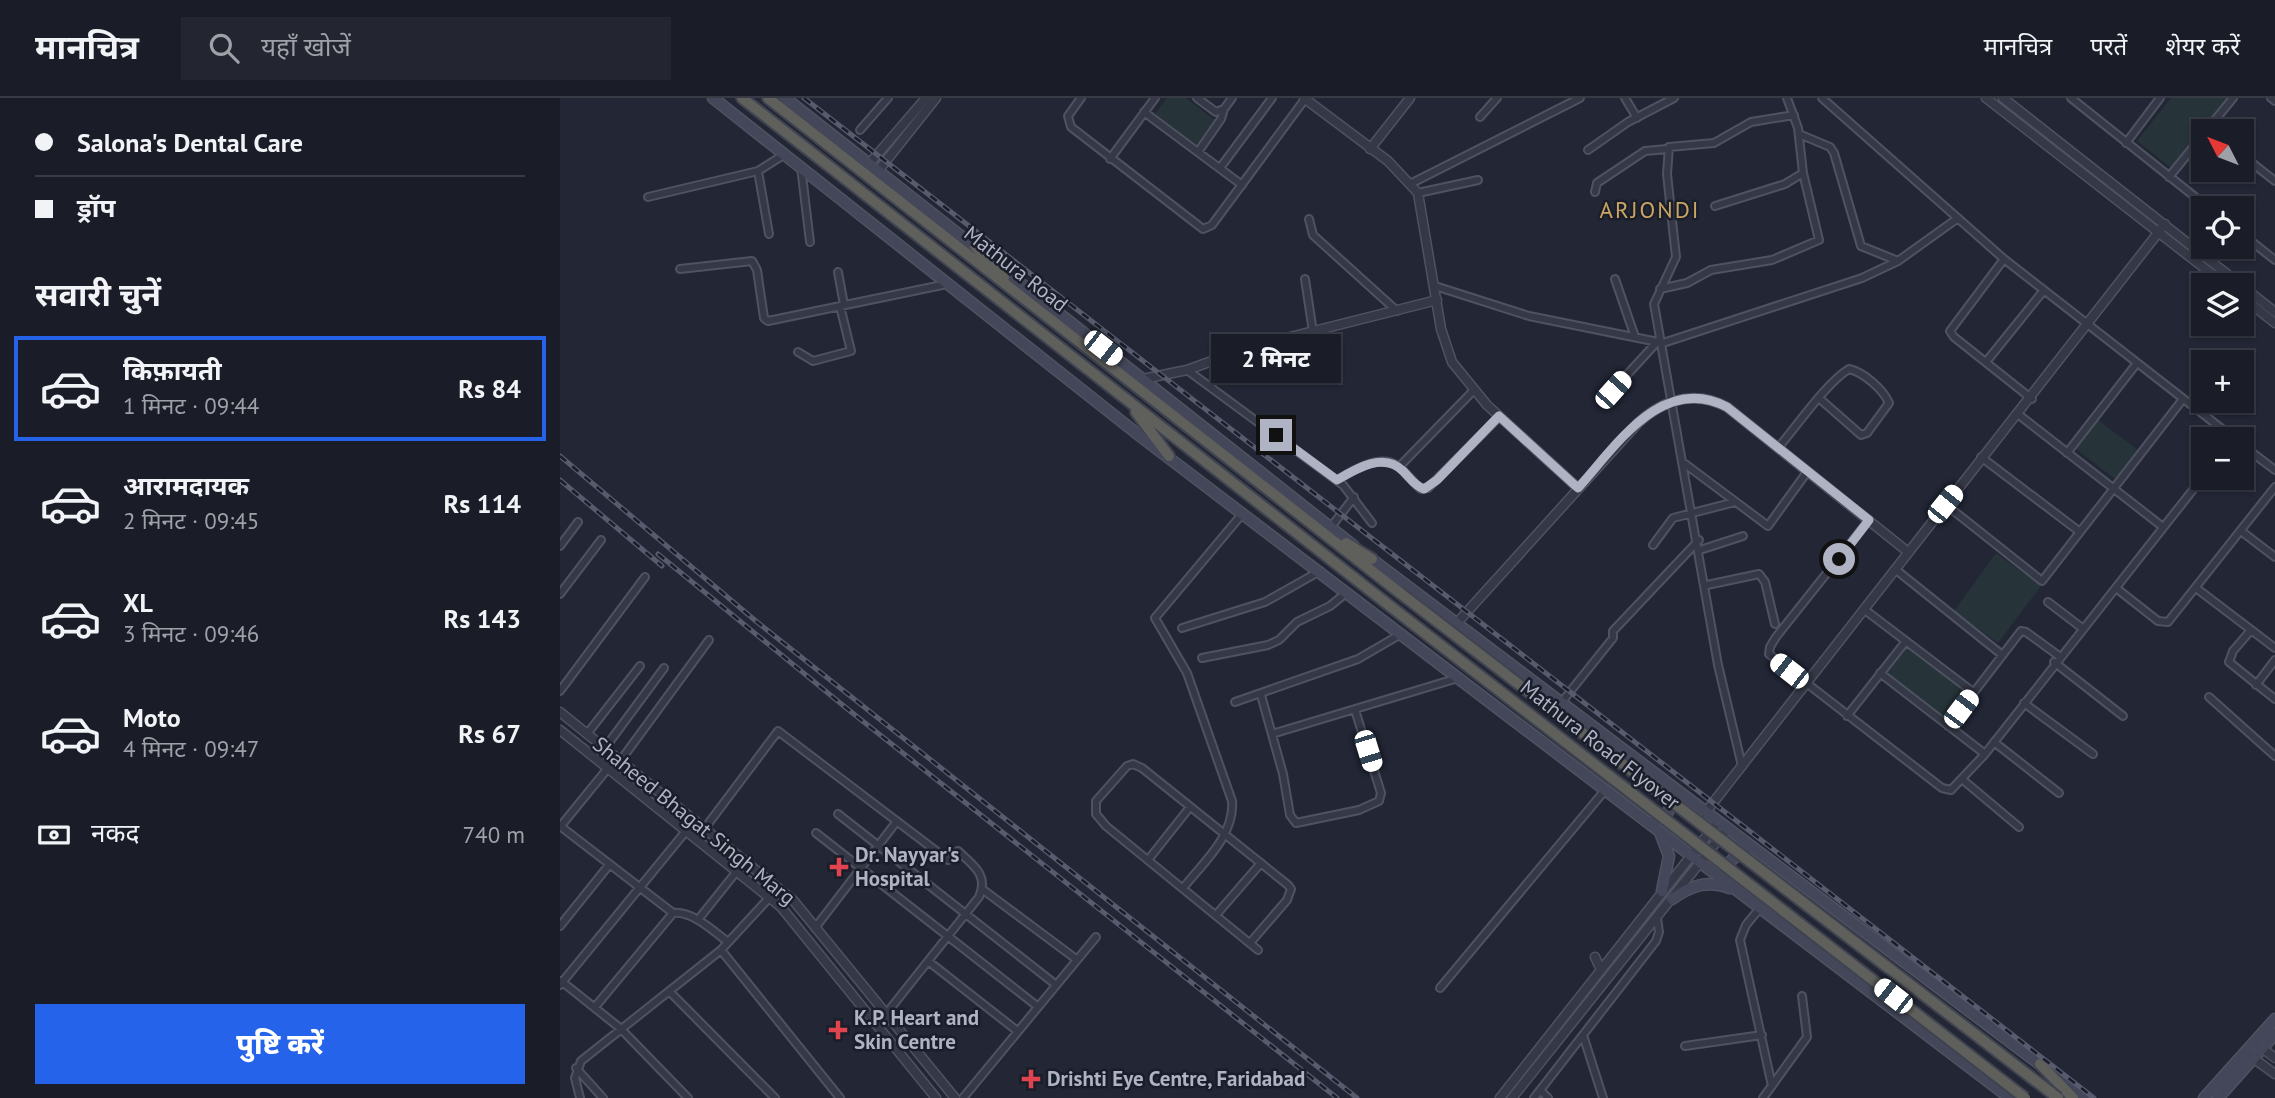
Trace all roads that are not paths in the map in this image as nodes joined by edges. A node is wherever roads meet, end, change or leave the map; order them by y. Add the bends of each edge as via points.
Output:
1 (713, 98) edge
2 (742, 98) edge
3 (768, 98) edge
4 (888, 98) edge
5 (926, 98) edge
6 (936, 98) edge
7 (1081, 98) edge
8 (1155, 98) edge
9 (1197, 98) edge
10 (1232, 98) edge
11 (1272, 98) edge
12 (1410, 98) edge
13 (1497, 98) edge
14 (1559, 98) edge
15 (1580, 98) edge
16 (1625, 98) edge
17 (1674, 98) edge
18 (1787, 98) edge
19 (1822, 98) edge
20 (2003, 98) edge
21 (2071, 98) edge
22 (2160, 98) edge
23 (2233, 98) edge
24 (2271, 98) edge
25 (1305, 99) edge
26 (1990, 99) edge
27 (793, 100) edge
28 (2275, 101) edge
29 (1567, 104) junction
30 (1224, 109) junction
31 (1144, 112) junction
32 (1794, 115) junction
33 (1480, 117) dead end
34 (1637, 118) junction
35 (2217, 119) edge
36 (860, 130) dead end
37 (1799, 134) junction
38 (2126, 143) junction
39 (1370, 149) junction
40 (1667, 149) junction
41 (1588, 150) dead end
42 (2191, 151) edge
43 (1198, 152) junction
44 (785, 154) junction
45 (1110, 159) junction
46 (869, 164) junction
47 (2254, 164) edge
48 (801, 167) junction
49 (1220, 169) junction
50 (758, 171) junction
51 (878, 171) junction
52 (1804, 173) junction
53 (2169, 177) junction
54 (1478, 180) dead end
55 (2275, 181) edge
56 (1412, 183) junction
57 (1242, 185) junction
58 (1595, 192) dead end
59 (1418, 193) junction
60 (2194, 196) edge
61 (648, 197) dead end
62 (1715, 206) dead end
63 (1958, 218) junction
64 (1309, 219) dead end
65 (2165, 224) junction
66 (2158, 233) junction
67 (769, 234) dead end
68 (810, 242) dead end
69 (2254, 243) edge
70 (975, 246) junction
71 (2004, 258) junction
72 (2275, 260) edge
73 (1898, 261) junction
74 (680, 269) dead end
75 (838, 272) dead end
76 (2210, 273) edge
77 (2225, 273) edge
78 (1305, 279) dead end
79 (1615, 279) dead end
80 (949, 283) junction
81 (1435, 286) junction
82 (1660, 289) junction
83 (2044, 290) junction
84 (2254, 295) edge
85 (1437, 300) junction
86 (1028, 303) junction
87 (842, 305) junction
88 (2254, 306) edge
89 (2274, 309) edge
90 (1397, 312) junction
91 (2275, 323) edge
92 (2089, 325) junction
93 (1312, 332) junction
94 (1635, 337) junction
95 (1661, 342) junction
96 (797, 352) dead end
97 (1986, 362) junction
98 (2137, 363) junction
99 (1187, 370) junction
100 (1143, 379) junction
101 (1613, 390) dead end
102 (1474, 391) junction
103 (1820, 399) junction
104 (2032, 399) junction
105 (2183, 399) junction
106 (1670, 401) junction
107 (1131, 404) junction
108 (2019, 415) junction
109 (1499, 416) junction
110 (1153, 422) joint
111 (2219, 427) edge
112 (1778, 448) junction
113 (2067, 453) junction
114 (2254, 453) edge
115 (1169, 456) junction
116 (1982, 457) junction
117 (1685, 464) junction
118 (1399, 467) junction
119 (2275, 470) edge
120 (1807, 471) junction
121 (1337, 480) junction
122 (2275, 487) edge
123 (1578, 488) junction
124 (2113, 489) junction
125 (2193, 490) edge
126 (1354, 497) junction
127 (1735, 502) junction
128 (1945, 504) junction
129 (1243, 513) junction
130 (1693, 513) junction
131 (1869, 520) junction
132 (1307, 521) junction
133 (578, 522) dead end
134 (1372, 523) dead end
135 (1331, 527) junction
136 (2163, 527) junction
137 (2241, 531) junction
138 (2081, 532) junction
139 (1743, 536) dead end
140 (601, 540) dead end
141 (1699, 540) junction
142 (1653, 545) dead end
143 (560, 546) edge
144 (1700, 550) junction
145 (1909, 552) junction
146 (2275, 557) edge
147 (1372, 559) junction
148 (1895, 569) junction
149 (1320, 571) junction
150 (645, 578) dead end
151 (1707, 585) junction
152 (2116, 588) junction
153 (2196, 588) junction
154 (1347, 592) junction
155 (560, 594) edge
156 (2048, 602) dead end
157 (1865, 610) junction
158 (1456, 624) junction
159 (1775, 624) dead end
160 (1182, 628) dead end
161 (2082, 628) junction
162 (2251, 630) junction
163 (1402, 632) junction
164 (709, 640) dead end
165 (1906, 641) junction
166 (2275, 648) edge
167 (2001, 654) junction
168 (1202, 658) dead end
169 (2057, 659) junction
170 (2275, 660) edge
171 (640, 666) dead end
172 (664, 668) dead end
173 (1880, 673) junction
174 (1461, 677) junction
175 (1807, 685) junction
176 (2256, 685) junction
177 (560, 691) edge
178 (1973, 692) junction
179 (1261, 695) junction
180 (2209, 697) dead end
181 (2275, 699) edge
182 (1235, 702) dead end
183 (1561, 703) junction
184 (2024, 703) junction
185 (1355, 710) junction
186 (560, 712) edge
187 (1847, 716) junction
188 (2123, 716) dead end
189 (1948, 726) junction
190 (560, 730) edge
191 (587, 734) junction
192 (1272, 734) junction
193 (1994, 742) junction
194 (605, 748) junction
195 (1984, 754) junction
196 (2093, 754) dead end
197 (2275, 756) edge
198 (621, 760) junction
199 (1742, 766) junction
200 (608, 768) junction
201 (1963, 780) junction
202 (1606, 789) junction
203 (1674, 790) junction
204 (2059, 793) dead end
205 (1190, 807) junction
206 (1705, 813) junction
207 (838, 814) dead end
208 (695, 820) junction
209 (897, 821) junction
210 (1653, 825) junction
211 (1722, 826) junction
212 (560, 827) edge
213 (2019, 827) dead end
214 (705, 828) junction
215 (687, 831) junction
216 (816, 833) dead end
217 (1226, 833) junction
218 (878, 845) junction
219 (1752, 849) junction
220 (957, 851) dead end
221 (1690, 855) junction
222 (948, 860) dead end
223 (1148, 860) junction
224 (1261, 863) junction
225 (1701, 863) junction
226 (608, 865) junction
227 (860, 868) junction
228 (737, 871) junction
229 (1726, 882) junction
230 (1183, 888) junction
231 (982, 889) junction
232 (640, 890) junction
233 (1662, 891) junction
234 (1737, 891) junction
235 (769, 897) junction
236 (1672, 899) junction
237 (1760, 908) junction
238 (673, 913) junction
239 (966, 915) junction
240 (1216, 915) junction
241 (701, 916) dead end
242 (1657, 918) junction
243 (560, 926) edge
244 (815, 928) junction
245 (1096, 937) dead end
246 (947, 938) junction
247 (728, 942) junction
248 (1250, 943) junction
249 (721, 950) junction
250 (1258, 950) dead end
251 (1595, 957) dead end
252 (1076, 959) junction
253 (928, 961) junction
254 (1601, 970) junction
255 (561, 982) edge
256 (1055, 984) junction
257 (1440, 988) dead end
258 (670, 992) junction
259 (1802, 996) dead end
260 (1037, 1006) junction
261 (595, 1007) junction
262 (886, 1014) junction
263 (2275, 1019) edge
264 (620, 1028) junction
265 (1016, 1030) junction
266 (2275, 1034) edge
267 (1583, 1035) junction
268 (1762, 1035) junction
269 (2258, 1045) junction
270 (1685, 1046) dead end
271 (1544, 1050) junction
272 (2250, 1055) junction
273 (2275, 1058) edge
274 (2040, 1064) junction
275 (576, 1068) junction
276 (2275, 1074) edge
277 (1772, 1086) junction
278 (1540, 1090) junction
279 (580, 1098) edge
280 (603, 1098) edge
281 (688, 1098) edge
282 (775, 1098) edge
283 (840, 1098) edge
284 (936, 1098) edge
285 (955, 1098) edge
286 (963, 1098) edge
287 (1500, 1098) edge
288 (1512, 1098) edge
289 (1534, 1098) edge
290 (1548, 1098) edge
291 (1603, 1098) edge
292 (1763, 1098) edge
293 (2010, 1098) edge
294 (2025, 1098) edge
295 (2058, 1098) edge
296 (2073, 1098) edge
297 (2084, 1098) edge
298 (2204, 1098) edge
299 (2218, 1098) edge

1 - 44 main road
2 - 107 highway, Mathura Road
3 - 86 highway, Mathura Road
4 - 36 street
5 - 46 street
6 - 51 street
7 - 45 street via 1068,116 1071,127
8 - 31 street
9 - 30 street via 1216,112
10 - 30 street
11 - 49 street
12 - 39 street
13 - 33 street
14 - 29 street
15 - 29 street
16 - 34 street
17 - 34 street
18 - 32 street
19 - 63 street
20 - 65 street
21 - 38 street
22 - 38 street
23 - 35 street
24 - 28 street
25 - 39 street
25 - 57 street
26 - 66 street
27 - 46 main road
29 - 56 street
30 - 43 street
31 - 43 street
31 - 45 street
32 - 37 street
32 - 40 street via 1751,122 1714,143 1673,144
34 - 41 street
37 - 52 street
37 - 73 street via 1834,153 1861,246
38 - 53 street
39 - 56 street
40 - 58 street via 1645,151 1597,183
40 - 82 street via 1676,257
42 - 53 street
43 - 49 street
44 - 48 main road
44 - 50 street
45 - 57 street via 1203,229 1212,225
46 - 51 main road
47 - 55 street
48 - 68 street
48 - 80 main road
49 - 57 street
50 - 61 street
50 - 67 street
51 - 70 main road
52 - 62 street via 1785,184
52 - 82 street via 1819,240 1772,260 1711,270
53 - 60 street
54 - 59 street
56 - 59 street
59 - 81 street
63 - 71 street
63 - 73 street
64 - 90 street via 1312,235
65 - 66 street
65 - 77 street
66 - 76 street
66 - 92 street
69 - 72 street
70 - 86 highway
70 - 100 main road
71 - 83 street
71 - 97 street via 1950,331
73 - 95 street via 1855,281
74 - 87 street via 751,261 768,321
75 - 87 street
78 - 93 street
79 - 94 street
80 - 87 street
80 - 115 main road
81 - 85 street
81 - 94 street via 1529,316
82 - 95 street via 1654,303
83 - 92 street
83 - 97 street
84 - 89 street
85 - 90 street
85 - 102 street via 1452,362
86 - 132 highway, Mathura Road
87 - 96 street via 850,351 813,361
88 - 91 street
90 - 93 street
92 - 98 street
92 - 104 street
93 - 99 street via 1234,352
94 - 95 street
95 - 101 street
95 - 106 street
97 - 104 street
98 - 105 street
98 - 113 street
99 - 100 street
99 - 121 street
100 - 135 main road
102 - 109 street
102 - 118 street
103 - 103 street via 1849,369 1857,371 1889,403 1861,435
103 - 112 street
104 - 108 street
105 - 111 street
105 - 124 street
106 - 112 street via 1714,400
106 - 117 street
106 - 123 street via 1638,423
107 - 110 highway, Mathura Road
107 - 115 highway
108 - 113 street
108 - 116 street
109 - 118 street via 1428,488 1417,486
109 - 123 street
110 - 294 highway, Mathura Road Flyover, bridge
112 - 120 street
113 - 124 street
114 - 119 street
115 - 129 main road
116 - 128 street
116 - 138 street
117 - 127 street
117 - 130 street
118 - 121 street via 1380,462
120 - 127 street via 1768,526
120 - 131 street
121 - 126 street
122 - 137 street
123 - 158 street
124 - 136 street
124 - 138 street
125 - 136 street
126 - 134 street
126 - 135 street
127 - 130 street
128 - 138 street via 2042,581
128 - 145 street
129 - 149 main road
129 - 217 street via 1155,618 1187,673 1232,801
130 - 141 street
130 - 142 street via 1673,518
131 - 145 street
131 - 175 street via 1770,647 1772,658
132 - 147 highway
132 - 295 highway, Mathura Road Flyover, bridge
133 - 143 street
135 - 147 main road
136 - 152 street
137 - 146 street
137 - 153 street
139 - 144 street
140 - 155 street
141 - 144 street
141 - 183 street via 1613,631 1613,638
144 - 151 street
145 - 148 street
147 - 158 main road
148 - 157 street
148 - 167 street
149 - 154 main road
149 - 160 street via 1265,602
150 - 177 street
151 - 159 street via 1759,574
151 - 199 street via 1718,665
152 - 153 street via 2163,623
152 - 161 street
153 - 162 street
154 - 163 main road
154 - 168 street via 1268,645
156 - 161 street
157 - 165 street
157 - 175 street
158 - 183 main road
161 - 169 street
162 - 166 street
162 - 176 street via 2229,662
163 - 174 main road
163 - 179 street via 1358,659
164 - 198 street
165 - 173 street
165 - 178 street
167 - 169 street via 2023,631
167 - 178 street
169 - 184 street
169 - 188 street
170 - 176 street
171 - 191 street
172 - 194 street
173 - 187 street
173 - 189 street
174 - 185 street
174 - 202 main road
175 - 187 street
175 - 199 street
176 - 181 street
178 - 189 street
179 - 182 street
179 - 192 street
180 - 197 street
183 - 203 main road
184 - 193 street
184 - 196 street
185 - 192 street
185 - 192 street via 1381,798 1359,810 1308,822 1292,821
186 - 191 street, Shaheed Bhagat Singh Marg
187 - 201 street via 1942,788 1951,790
189 - 195 street
190 - 200 street, Shaheed Bhagat Singh Marg
191 - 194 street, Shaheed Bhagat Singh Marg
193 - 195 street
193 - 204 street
194 - 198 street, Shaheed Bhagat Singh Marg
195 - 201 street
198 - 208 street, Shaheed Bhagat Singh Marg
199 - 206 street
200 - 212 street
200 - 215 street, Shaheed Bhagat Singh Marg
201 - 213 street
202 - 210 main road
202 - 257 street
203 - 206 main road
203 - 210 main road via 1669,813
205 - 217 street
205 - 223 street
205 - 223 street via 1133,764 1120,772 1096,801 1094,808 1101,821
206 - 211 main road
207 - 218 street
208 - 214 street, Shaheed Bhagat Singh Marg
208 - 215 street
209 - 214 street via 776,731
209 - 218 street
209 - 222 street
210 - 221 main road
210 - 233 main road via 1669,856
211 - 219 main road
211 - 221 street
211 - 225 street
212 - 226 street
214 - 244 street, Shaheed Bhagat Singh Marg via 780,888
215 - 228 street, Shaheed Bhagat Singh Marg
215 - 232 street
216 - 227 street
217 - 224 street
217 - 230 street
218 - 227 street
218 - 239 street
219 - 229 main road via 1728,863
219 - 274 main road
220 - 231 street via 979,871
221 - 225 main road
221 - 233 street
223 - 230 street
224 - 240 street
224 - 248 street via 1291,889
225 - 229 main road
225 - 236 street
226 - 232 street
226 - 243 street
227 - 244 street
227 - 246 street
228 - 235 street, Shaheed Bhagat Singh Marg
228 - 241 street
229 - 234 main road
230 - 240 street
231 - 239 street
231 - 252 street
232 - 238 street
232 - 255 street
233 - 254 street
234 - 236 main road via 1702,884
234 - 237 main road
235 - 247 street
235 - 284 street, Shaheed Bhagat Singh Marg
236 - 242 street
237 - 268 street via 1740,940
237 - 293 main road
238 - 247 street via 693,918
238 - 261 street
239 - 246 street
239 - 256 street
240 - 248 street
242 - 267 street via 1656,942
242 - 271 street
244 - 262 street, Shaheed Bhagat Singh Marg
245 - 252 street
246 - 253 street
246 - 260 street
247 - 249 street
248 - 250 street
249 - 258 street
249 - 283 street
251 - 254 street
252 - 256 street
253 - 262 street
253 - 265 street
254 - 271 street
255 - 261 street
256 - 260 street
258 - 264 street
258 - 282 street
259 - 277 street via 1807,1037
260 - 265 street
261 - 264 street
262 - 285 street, Shaheed Bhagat Singh Marg
263 - 269 main road
264 - 275 street
264 - 281 street
265 - 286 street
266 - 269 main road
267 - 278 street
267 - 291 street
268 - 270 street
268 - 277 street
269 - 272 main road
269 - 273 street
271 - 287 street
271 - 288 street
272 - 276 street
272 - 298 main road
272 - 299 main road
274 - 296 highway
274 - 297 main road
275 - 279 street
275 - 280 street
277 - 292 street
278 - 289 street
278 - 290 street

